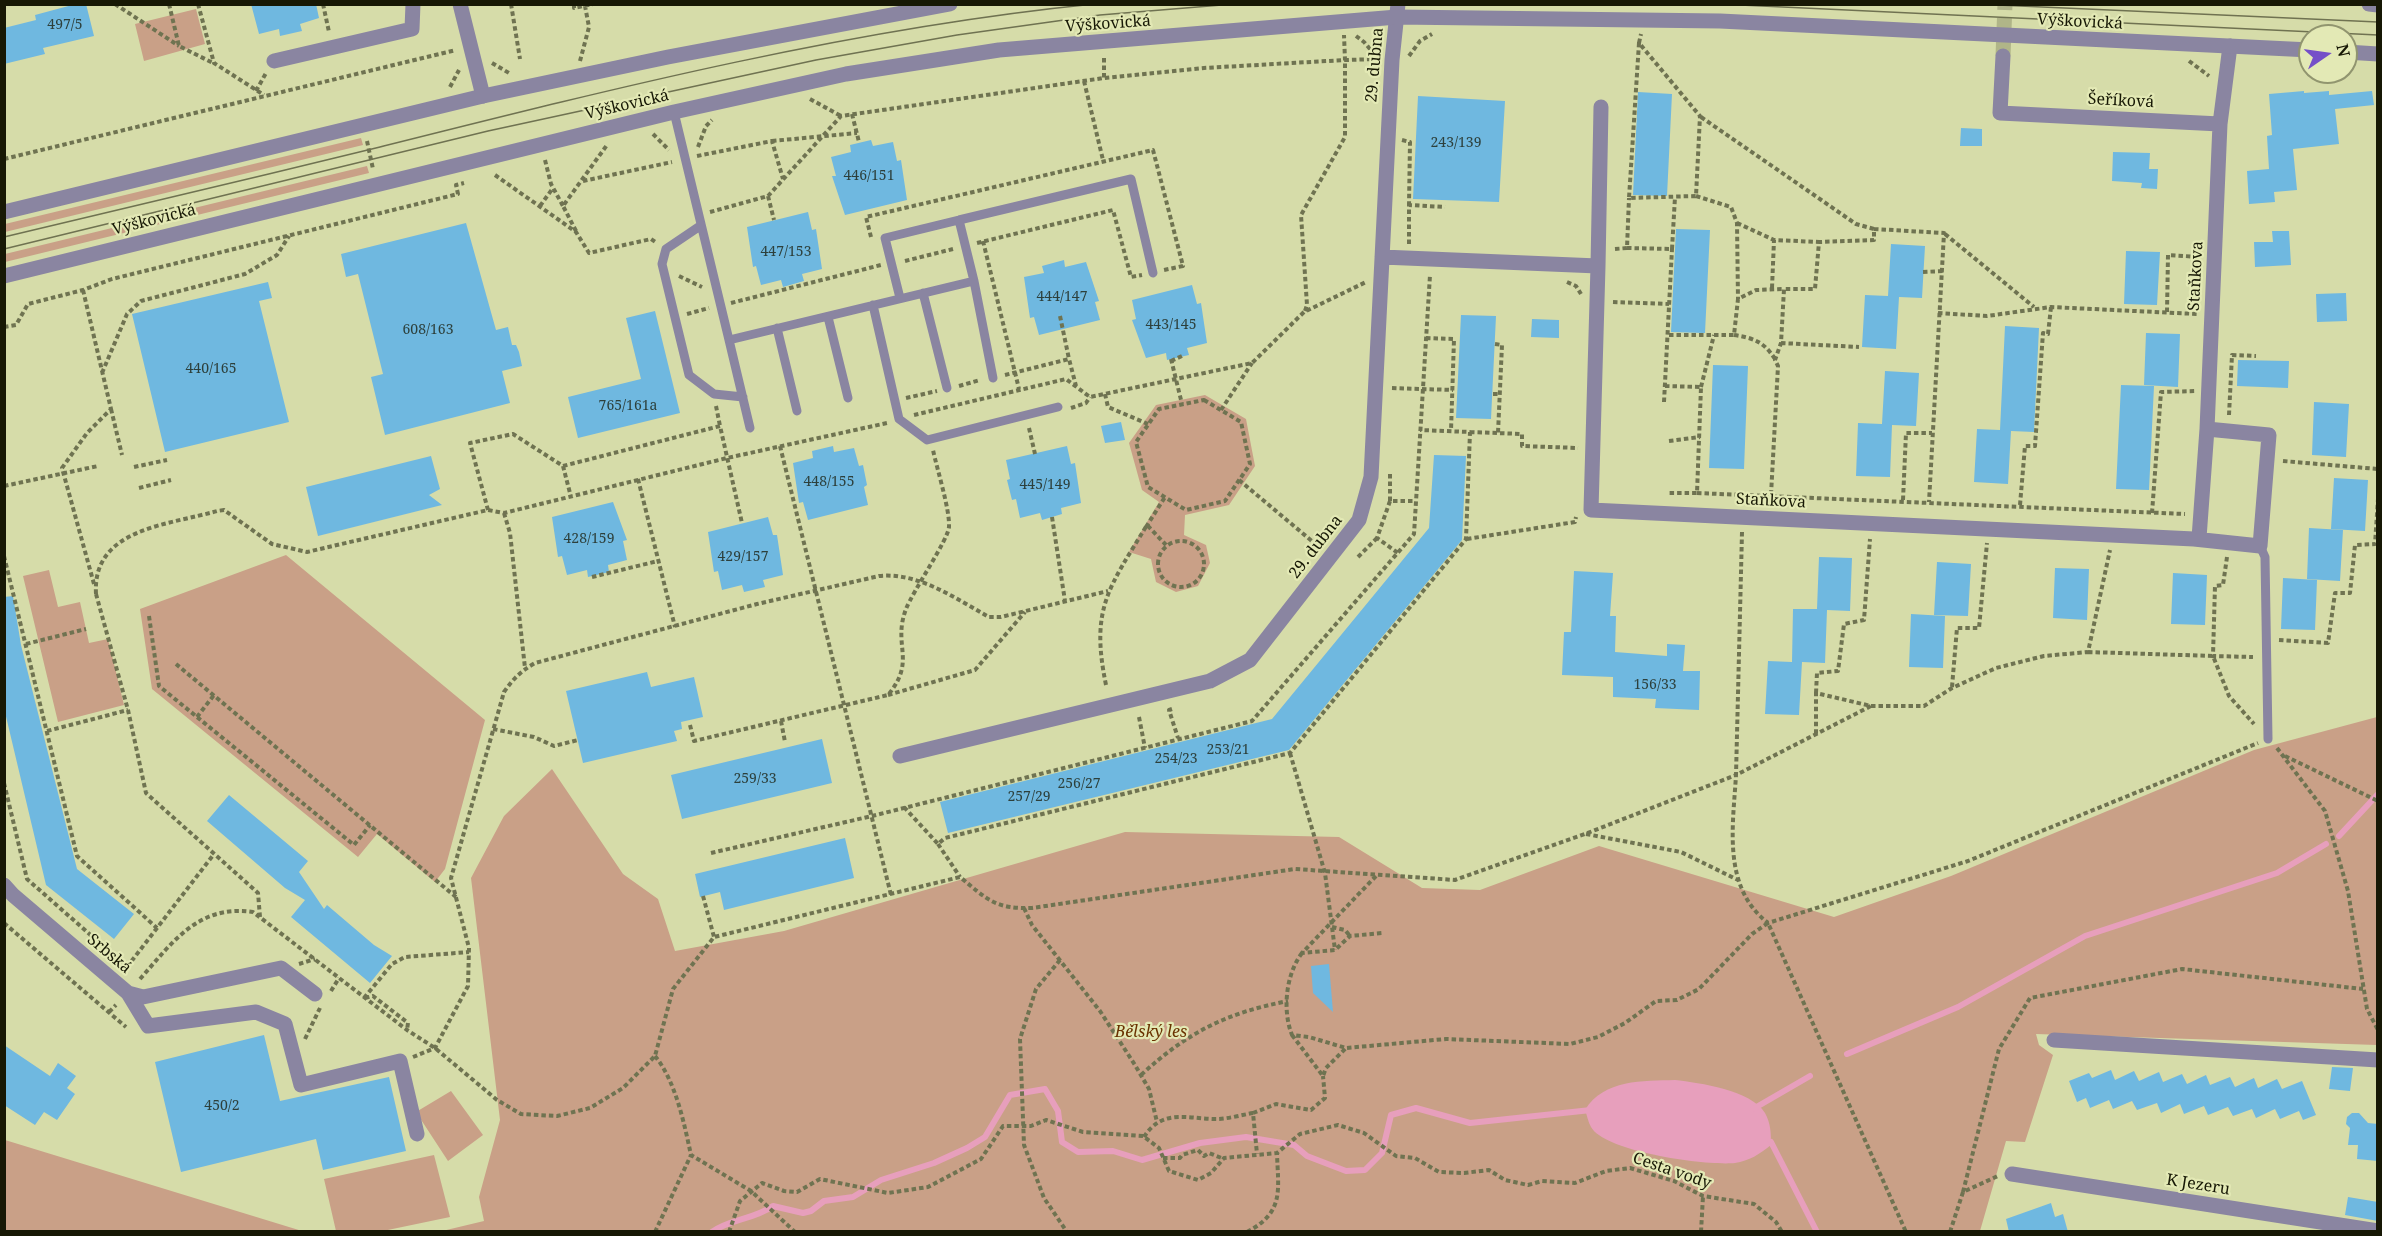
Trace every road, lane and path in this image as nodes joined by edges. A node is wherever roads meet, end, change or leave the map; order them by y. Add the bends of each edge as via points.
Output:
1 (115, 4) edge
2 (169, 4) edge
3 (198, 4) edge
4 (323, 4) edge
5 (413, 4) edge
6 (460, 4) edge
7 (511, 4) edge
8 (574, 4) edge
9 (593, 4) edge
10 (950, 4) edge
11 (2369, 4) edge
12 (2378, 5) edge
13 (585, 6) edge
14 (1397, 10) edge
15 (1436, 32) dead end
16 (1343, 33) dead end
17 (1629, 33) dead end
18 (1639, 43) junction
19 (179, 46) junction
20 (2230, 46) junction
21 (332, 48) junction
22 (2298, 49) edge
23 (2358, 53) edge
24 (2378, 54) edge
25 (462, 55) dead end
26 (2002, 56) tunnel mouth
27 (1103, 58) dead end
28 (520, 59) dead end
29 (1385, 59) junction
30 (1345, 60) junction
31 (274, 61) dead end
32 (580, 62) dead end
33 (214, 63) junction
34 (460, 64) dead end
35 (1104, 78) junction
36 (1083, 81) junction
37 (444, 94) dead end
38 (264, 96) junction
39 (483, 96) junction
40 (809, 98) dead end
41 (1601, 107) dead end
42 (674, 112) junction
43 (852, 114) junction
44 (841, 116) junction
45 (1700, 116) junction
46 (2220, 124) junction
47 (363, 125) junction
48 (857, 133) junction
49 (823, 136) junction
50 (613, 137) dead end
51 (1399, 139) dead end
52 (772, 141) junction
53 (859, 142) dead end
54 (544, 156) dead end
55 (698, 156) dead end
56 (4, 159) edge
57 (1102, 160) dead end
58 (676, 161) dead end
59 (490, 176) dead end
60 (783, 179) junction
61 (474, 180) dead end
62 (581, 181) junction
63 (376, 183) junction
64 (553, 188) junction
65 (768, 196) junction
66 (1696, 196) junction
67 (1675, 197) junction
68 (1629, 198) junction
69 (1409, 205) junction
70 (540, 206) junction
71 (563, 206) junction
72 (1445, 207) dead end
73 (4, 212) edge
74 (698, 215) junction
75 (774, 220) dead end
76 (959, 220) junction
77 (1737, 223) junction
78 (700, 226) junction
79 (1874, 229) junction
80 (576, 232) junction
81 (1944, 233) junction
82 (289, 235) junction
83 (651, 239) dead end
84 (1774, 240) junction
85 (983, 241) dead end
86 (1819, 242) junction
87 (2204, 246) dead end
88 (1627, 248) junction
89 (1598, 249) junction
90 (1672, 249) junction
91 (1382, 257) junction
92 (1415, 258) junction
93 (882, 265) dead end
94 (1430, 266) junction
95 (1598, 266) junction
96 (1943, 271) junction
97 (664, 272) junction
98 (1923, 272) dead end
99 (1153, 273) dead end
100 (1442, 273) dead end
101 (4, 276) edge
102 (1380, 279) junction
103 (1560, 279) dead end
104 (974, 281) junction
105 (1772, 288) junction
106 (1784, 289) junction
107 (83, 290) junction
108 (923, 293) junction
109 (900, 298) junction
110 (1738, 299) junction
111 (719, 300) junction
112 (1591, 301) junction
113 (1669, 304) junction
114 (873, 305) junction
115 (2050, 307) junction
116 (2034, 308) junction
117 (1304, 312) junction
118 (2167, 312) junction
119 (1938, 313) junction
120 (828, 316) junction
121 (1059, 316) dead end
122 (675, 317) junction
123 (2200, 325) dead end
124 (4, 327) edge
125 (777, 328) junction
126 (1669, 335) junction
127 (1714, 335) junction
128 (1734, 335) junction
129 (1426, 338) junction
130 (729, 340) junction
131 (1780, 343) junction
132 (1495, 344) dead end
133 (1859, 347) dead end
134 (1182, 356) dead end
135 (2256, 356) dead end
136 (1069, 359) dead end
137 (1775, 360) junction
138 (1252, 363) junction
139 (102, 373) junction
140 (993, 378) dead end
141 (1175, 379) junction
142 (2197, 380) dead end
143 (1665, 386) junction
144 (1701, 387) junction
145 (947, 388) dead end
146 (1385, 388) dead end
147 (1019, 389) junction
148 (1423, 390) junction
149 (1453, 390) junction
150 (2197, 391) junction
151 (1105, 394) junction
152 (1493, 394) dead end
153 (1500, 394) junction
154 (743, 397) junction
155 (848, 398) dead end
156 (1664, 402) dead end
157 (2197, 402) dead end
158 (1182, 404) junction
159 (1058, 407) dead end
160 (111, 409) junction
161 (1221, 410) junction
162 (797, 411) dead end
163 (2239, 416) dead end
164 (899, 419) junction
165 (1148, 424) junction
166 (750, 428) dead end
167 (1029, 428) dead end
168 (2207, 429) junction
169 (1420, 430) junction
170 (1451, 430) junction
171 (1470, 432) junction
172 (1498, 433) junction
173 (1932, 433) junction
174 (1579, 437) dead end
175 (1700, 437) junction
176 (1669, 441) dead end
177 (780, 446) junction
178 (1579, 448) junction
179 (933, 450) dead end
180 (1035, 454) dead end
181 (122, 455) dead end
182 (728, 458) junction
183 (1578, 459) dead end
184 (167, 460) dead end
185 (2278, 461) dead end
186 (563, 465) junction
187 (98, 466) dead end
188 (134, 467) dead end
189 (2378, 469) edge
190 (64, 473) junction
191 (1390, 474) dead end
192 (638, 479) junction
193 (171, 480) dead end
194 (1239, 480) junction
195 (4, 486) edge
196 (139, 488) dead end
197 (1667, 493) dead end
198 (1697, 493) junction
199 (1771, 495) junction
200 (571, 496) junction
201 (1165, 498) junction
202 (2378, 498) edge
203 (1903, 500) junction
204 (1390, 501) junction
205 (1415, 501) junction
206 (1929, 502) junction
207 (2020, 505) junction
208 (2191, 508) dead end
209 (488, 510) junction
210 (1576, 511) dead end
211 (504, 513) junction
212 (2152, 513) junction
213 (1052, 517) dead end
214 (742, 523) dead end
215 (1147, 525) junction
216 (1731, 530) dead end
217 (1742, 531) junction
218 (1754, 532) dead end
219 (1859, 537) dead end
220 (1377, 538) junction
221 (1870, 538) junction
222 (1882, 538) dead end
223 (1466, 539) junction
224 (2194, 539) junction
225 (1975, 542) dead end
226 (1987, 542) junction
227 (1998, 543) dead end
228 (1167, 544) junction
229 (2260, 546) junction
230 (2099, 547) dead end
231 (2110, 548) junction
232 (2122, 549) dead end
233 (1129, 552) dead end
234 (1398, 553) junction
235 (2216, 555) dead end
236 (4, 556) edge
237 (2227, 556) junction
238 (2237, 556) dead end
239 (1331, 557) junction
240 (1358, 557) dead end
241 (658, 561) junction
242 (592, 577) dead end
243 (920, 581) junction
244 (815, 591) junction
245 (1108, 591) junction
246 (96, 594) junction
247 (1065, 601) junction
248 (1025, 611) junction
249 (149, 616) dead end
250 (675, 627) junction
251 (86, 629) dead end
252 (2266, 639) junction
253 (26, 644) junction
254 (2088, 652) junction
255 (2213, 656) junction
256 (2266, 658) junction
257 (176, 664) dead end
258 (525, 668) junction
259 (1106, 685) dead end
260 (1952, 688) junction
261 (1816, 693) junction
262 (214, 695) junction
263 (888, 695) junction
264 (1871, 706) junction
265 (844, 707) junction
266 (1180, 707) dead end
267 (128, 710) junction
268 (197, 717) junction
269 (1139, 717) dead end
270 (781, 721) junction
271 (690, 725) dead end
272 (493, 729) junction
273 (48, 731) junction
274 (1816, 734) junction
275 (1178, 738) junction
276 (2268, 739) junction
277 (578, 740) dead end
278 (785, 742) dead end
279 (1145, 748) junction
280 (1290, 753) junction
281 (900, 756) dead end
282 (2284, 756) junction
283 (1736, 775) junction
284 (4, 783) edge
285 (2378, 801) edge
286 (904, 807) junction
287 (872, 816) junction
288 (370, 825) junction
289 (1585, 834) junction
290 (938, 844) junction
291 (711, 853) dead end
292 (214, 854) junction
293 (1326, 873) junction
294 (1377, 875) junction
295 (960, 877) junction
296 (1738, 880) junction
297 (4, 885) edge
298 (891, 895) junction
299 (703, 896) dead end
300 (456, 897) junction
301 (1024, 908) junction
302 (260, 918) junction
303 (4, 923) edge
304 (1768, 923) junction
305 (1331, 925) junction
306 (157, 928) junction
307 (1382, 933) dead end
308 (1350, 936) junction
309 (714, 937) junction
310 (1335, 950) junction
311 (469, 952) junction
312 (1302, 953) junction
313 (1060, 960) junction
314 (127, 968) junction
315 (140, 979) junction
316 (2363, 989) junction
317 (128, 993) junction
318 (315, 994) dead end
319 (364, 998) junction
320 (1288, 1001) junction
321 (319, 1010) dead end
322 (109, 1012) junction
323 (126, 1027) dead end
324 (2378, 1030) edge
325 (1292, 1035) junction
326 (2054, 1040) dead end
327 (302, 1046) dead end
328 (435, 1048) junction
329 (1346, 1048) junction
330 (419, 1055) dead end
331 (655, 1056) junction
332 (2378, 1060) edge
333 (1141, 1075) junction
334 (1323, 1076) junction
335 (1253, 1113) junction
336 (1157, 1122) junction
337 (1023, 1126) junction
338 (417, 1134) dead end
339 (1144, 1137) junction
340 (1277, 1153) junction
341 (1257, 1154) junction
342 (691, 1155) junction
343 (1163, 1158) junction
344 (1224, 1159) junction
345 (2012, 1174) joint
346 (750, 1191) junction
347 (1963, 1192) junction
348 (1703, 1196) junction
349 (2378, 1231) edge
350 (655, 1232) edge
351 (729, 1232) edge
352 (795, 1232) edge
353 (1067, 1232) edge
354 (1247, 1232) edge
355 (1701, 1232) edge
356 (1782, 1232) edge
357 (1906, 1232) edge
358 (1950, 1232) edge

1 - 19 path
2 - 19 path
3 - 33 path
4 - 21 path
5 - 21 street via 412,29
6 - 39 street
7 - 28 path
8 - 13 path via 574,8
9 - 13 path
10 - 39 street
11 - 12 street
13 - 32 path via 588,27
14 - 20 street, Výškovická
14 - 29 street, 29. dubna
14 - 42 street, Výškovická via 999,50 846,74
15 - 29 path via 1420,41 1405,62
16 - 29 path via 1353,35
17 - 18 path via 1641,33
18 - 45 path
18 - 68 path
19 - 33 path
20 - 22 street, Výškovická
20 - 46 street
21 - 31 street
23 - 24 street
25 - 38 path via 460,49
26 - 46 street, Šeříková via 2000,113
27 - 35 path
29 - 30 path
29 - 91 street, 29. dubna
30 - 35 path
30 - 117 path via 1345,137 1300,215 1307,305
33 - 38 path
34 - 37 path via 459,74
35 - 36 path
36 - 43 path
36 - 57 path
38 - 56 path
39 - 47 street
40 - 44 path
41 - 89 street, Staňkova
42 - 63 street, Výškovická
42 - 74 lane
43 - 44 path
43 - 48 path
44 - 49 path
45 - 66 path
45 - 79 path via 1856,224
46 - 168 street, Staňkova
47 - 63 path
47 - 73 street
48 - 49 path
48 - 53 path
49 - 52 path
49 - 60 path
50 - 62 path
51 - 69 path via 1410,142
52 - 55 path
52 - 60 path
54 - 64 path
58 - 62 path
59 - 70 path via 498,174
60 - 65 path
61 - 82 path via 456,185 458,194
62 - 71 path
63 - 101 street, Výškovická
64 - 70 path
64 - 71 path
65 - 74 path
65 - 75 path
66 - 67 path
66 - 77 path via 1731,207
67 - 68 path
67 - 90 path
68 - 88 path
69 - 72 path
69 - 92 path via 1408,243 1415,247
70 - 80 path
71 - 80 path
74 - 78 lane
76 - 99 lane via 1131,179
76 - 104 lane
76 - 109 lane via 885,238
77 - 84 path
77 - 110 path
78 - 97 lane via 666,249
78 - 111 lane
79 - 81 path
79 - 86 path via 1874,240
80 - 83 path via 589,253
81 - 96 path
81 - 116 path
82 - 107 path via 112,279
82 - 139 path via 277,255 245,274 141,301 127,314
84 - 86 path
84 - 105 path
85 - 147 path
86 - 106 path via 1815,289
87 - 118 path via 2204,258 2168,255
88 - 89 path
88 - 90 path
89 - 95 street, Staňkova
90 - 113 path
91 - 92 street
91 - 102 street, 29. dubna
92 - 94 street
93 - 111 path
94 - 95 street
94 - 100 path
94 - 129 path
95 - 112 street, Staňkova
96 - 98 path
96 - 119 path
97 - 111 path
97 - 122 lane
102 - 117 path via 1371,279
102 - 239 street, 29. dubna via 1371,477 1359,520
103 - 112 path via 1576,286
104 - 108 lane
104 - 140 lane
105 - 106 path
105 - 110 path via 1755,290
106 - 131 path
107 - 124 path via 28,304 16,325
107 - 139 path
108 - 109 lane
108 - 145 lane
109 - 114 lane
110 - 128 path
111 - 122 path
111 - 130 lane
112 - 113 path
112 - 224 street, Staňkova via 1591,510
113 - 126 path
114 - 120 lane
114 - 164 lane
115 - 116 path
115 - 118 path
115 - 207 path via 2048,334 2043,333 2036,446 2025,446
116 - 119 path via 1988,316
117 - 138 path
118 - 123 path via 2200,314
119 - 173 path
120 - 125 lane
120 - 155 lane
121 - 136 path
122 - 154 lane via 689,375 714,394
125 - 130 lane
125 - 162 lane
126 - 127 path
126 - 143 path
127 - 128 path
127 - 144 path
128 - 137 path via 1754,338 1767,346
129 - 148 path
129 - 149 path via 1454,339
130 - 154 lane
131 - 133 path
131 - 137 path
132 - 153 path via 1503,345
134 - 141 path via 1171,360
135 - 163 path via 2232,355 2228,415
137 - 199 path via 1778,366
138 - 141 path
138 - 161 path
139 - 160 path
141 - 151 path
141 - 158 path
142 - 150 path
143 - 144 path
143 - 156 path
144 - 175 path
146 - 148 path
147 - 151 path via 1066,379 1090,397
147 - 164 path
148 - 149 path
148 - 169 path
149 - 170 path
150 - 157 path
150 - 212 path via 2161,392
151 - 165 path via 1108,407
152 - 153 path
153 - 172 path
154 - 166 lane
158 - 161 path via 1204,400
158 - 165 path via 1159,408
159 - 164 lane via 927,440
160 - 181 path
160 - 190 path via 87,433 62,468
161 - 194 path via 1241,422 1250,464
164 - 177 path
165 - 201 path via 1136,442 1148,487
167 - 180 path
168 - 224 street, Staňkova via 2199,538
168 - 229 street via 2269,435
169 - 170 path
169 - 205 path
170 - 171 path
171 - 172 path
171 - 223 path
172 - 178 path via 1522,434 1522,446
173 - 203 path via 1906,433
173 - 206 path
174 - 178 path
175 - 176 path
175 - 198 path
177 - 182 path
177 - 244 path
178 - 183 path
179 - 243 path via 949,528
182 - 186 path via 720,426
182 - 192 path
182 - 214 path
184 - 188 path
185 - 189 path
186 - 200 path
186 - 209 path via 513,434 470,443
187 - 190 path
190 - 195 path
190 - 246 path
191 - 204 path
192 - 200 path
192 - 241 path
193 - 196 path
194 - 201 path via 1225,501 1186,510
194 - 239 path
197 - 198 path
198 - 199 path
199 - 203 path
200 - 211 path
201 - 215 path
202 - 252 path via 2374,544 2355,545 2350,593 2335,593 2328,643
203 - 206 path
204 - 205 path
204 - 220 path
205 - 234 path via 1414,534
206 - 207 path
207 - 212 path
208 - 212 path via 2187,514
209 - 211 path
209 - 246 path via 307,552 272,544 224,510 217,511 123,538 104,558 95,581
210 - 223 path via 1575,522
211 - 258 path via 510,533
213 - 247 path
215 - 228 path
215 - 233 path
215 - 245 path
216 - 217 path
217 - 218 path
217 - 283 path
219 - 221 path
220 - 234 path
220 - 240 path
221 - 222 path
221 - 261 path via 1864,620 1844,624 1838,671 1817,673
223 - 280 path
224 - 229 street, Staňkova
225 - 226 path
226 - 227 path
226 - 260 path via 1979,628 1957,628
228 - 228 path via 1182,540 1199,550 1204,568 1194,583 1177,588 1163,581 1158,561
229 - 252 lane via 2265,556
230 - 231 path
231 - 232 path
231 - 254 path
234 - 275 path via 1252,721
235 - 237 path
236 - 253 path
237 - 238 path
237 - 255 path via 2223,585 2215,585
239 - 281 street, 29. dubna via 1250,660 1209,681
241 - 242 path
241 - 250 path
243 - 244 path via 896,574
243 - 248 path via 989,617
243 - 263 path via 900,629 904,669
244 - 250 path
244 - 265 path
245 - 247 path
245 - 259 path via 1102,607 1100,640
246 - 267 path
247 - 248 path
248 - 263 path via 975,670
249 - 268 path via 159,686
250 - 258 path
251 - 253 path
252 - 256 lane
253 - 273 path
254 - 255 path
254 - 260 path via 2044,656 1996,668
255 - 256 path
255 - 276 path via 2229,696
256 - 276 lane
257 - 262 path
258 - 272 path via 504,692
260 - 264 path via 1924,706
261 - 264 path
261 - 274 path
262 - 268 path
262 - 288 path
263 - 265 path
264 - 274 path
265 - 270 path
265 - 287 path
266 - 275 path via 1169,710
267 - 273 path
267 - 292 path via 146,793
268 - 288 path via 354,845
269 - 279 path
270 - 271 path via 694,741
270 - 278 path
272 - 277 path via 534,737 554,746
272 - 300 path via 451,878
273 - 306 path via 77,856
274 - 283 path
275 - 279 path
276 - 282 path
276 - 304 path via 1968,861
279 - 286 path
280 - 290 path via 945,838
280 - 293 path
282 - 285 path
282 - 316 path via 2325,812 2337,847
283 - 289 path
283 - 296 path via 1732,847
284 - 314 path via 27,879
286 - 287 path
286 - 290 path
287 - 291 path
287 - 298 path
288 - 300 path
289 - 294 path via 1455,880
289 - 296 path via 1681,852
290 - 295 path
292 - 302 path via 258,893
292 - 306 path
293 - 294 path
293 - 301 path via 1295,869
293 - 305 path
294 - 305 path
295 - 298 path
295 - 301 path via 986,899 1006,909
296 - 304 path via 1744,899
297 - 317 street, Srbská
298 - 309 path
299 - 309 path
300 - 311 path
301 - 313 path via 1032,925
302 - 315 path via 241,910 202,918 184,929
302 - 319 path
303 - 322 path
304 - 329 path via 1752,934 1699,989 1677,1000 1656,1001 1598,1037 1570,1044 1446,1039
304 - 357 path
305 - 308 path
305 - 310 path
305 - 312 path
306 - 314 path
307 - 308 path
308 - 310 path
309 - 331 path via 673,989
310 - 312 path
311 - 319 path via 405,957 392,964
311 - 328 path via 468,986
312 - 320 path via 1291,968
313 - 333 path via 1100,1011
313 - 337 path via 1036,989 1020,1039
314 - 315 path
315 - 317 path
316 - 324 path via 2367,1009
316 - 347 path via 2182,969 2030,998 1999,1049
317 - 318 street, Srbská via 143,997 281,968
317 - 322 path
317 - 338 street via 148,1026 256,1012 285,1024 301,1084 399,1061
319 - 328 path via 373,996 408,1023 406,1030
320 - 325 path via 1287,1023
320 - 333 path via 1254,1008 1197,1030
321 - 327 path
322 - 323 path
325 - 329 path
325 - 334 path
326 - 332 street
328 - 330 path
328 - 331 path via 497,1100 521,1114 557,1116 590,1108 623,1088
329 - 334 path
331 - 342 path via 663,1067 685,1126
333 - 336 path via 1149,1089
334 - 335 path via 1325,1098 1311,1110 1276,1104
335 - 336 path
335 - 341 path
336 - 339 path
337 - 339 path via 1046,1120 1076,1131
337 - 346 path via 1003,1126 981,1159 928,1187 888,1193 820,1179 797,1192 766,1183
337 - 353 path via 1024,1145 1044,1198
339 - 343 path via 1159,1148
340 - 341 path
340 - 348 path, Cesta vody via 1300,1134 1338,1125 1364,1133 1396,1155 1415,1158 1439,1172 1489,1170 1505,1180 1528,1185 1542,1181 1575,1183 1623,1167
340 - 354 path via 1278,1194 1271,1215
341 - 344 path
342 - 346 path
342 - 350 path
343 - 344 path via 1180,1158 1198,1150 1204,1156 1209,1153
343 - 344 path via 1169,1171 1198,1180
345 - 347 path via 1993,1176
345 - 349 street, K Jezeru
346 - 351 path via 740,1201
346 - 352 path
347 - 358 path
348 - 355 path
348 - 356 path, Cesta vody via 1754,1204

